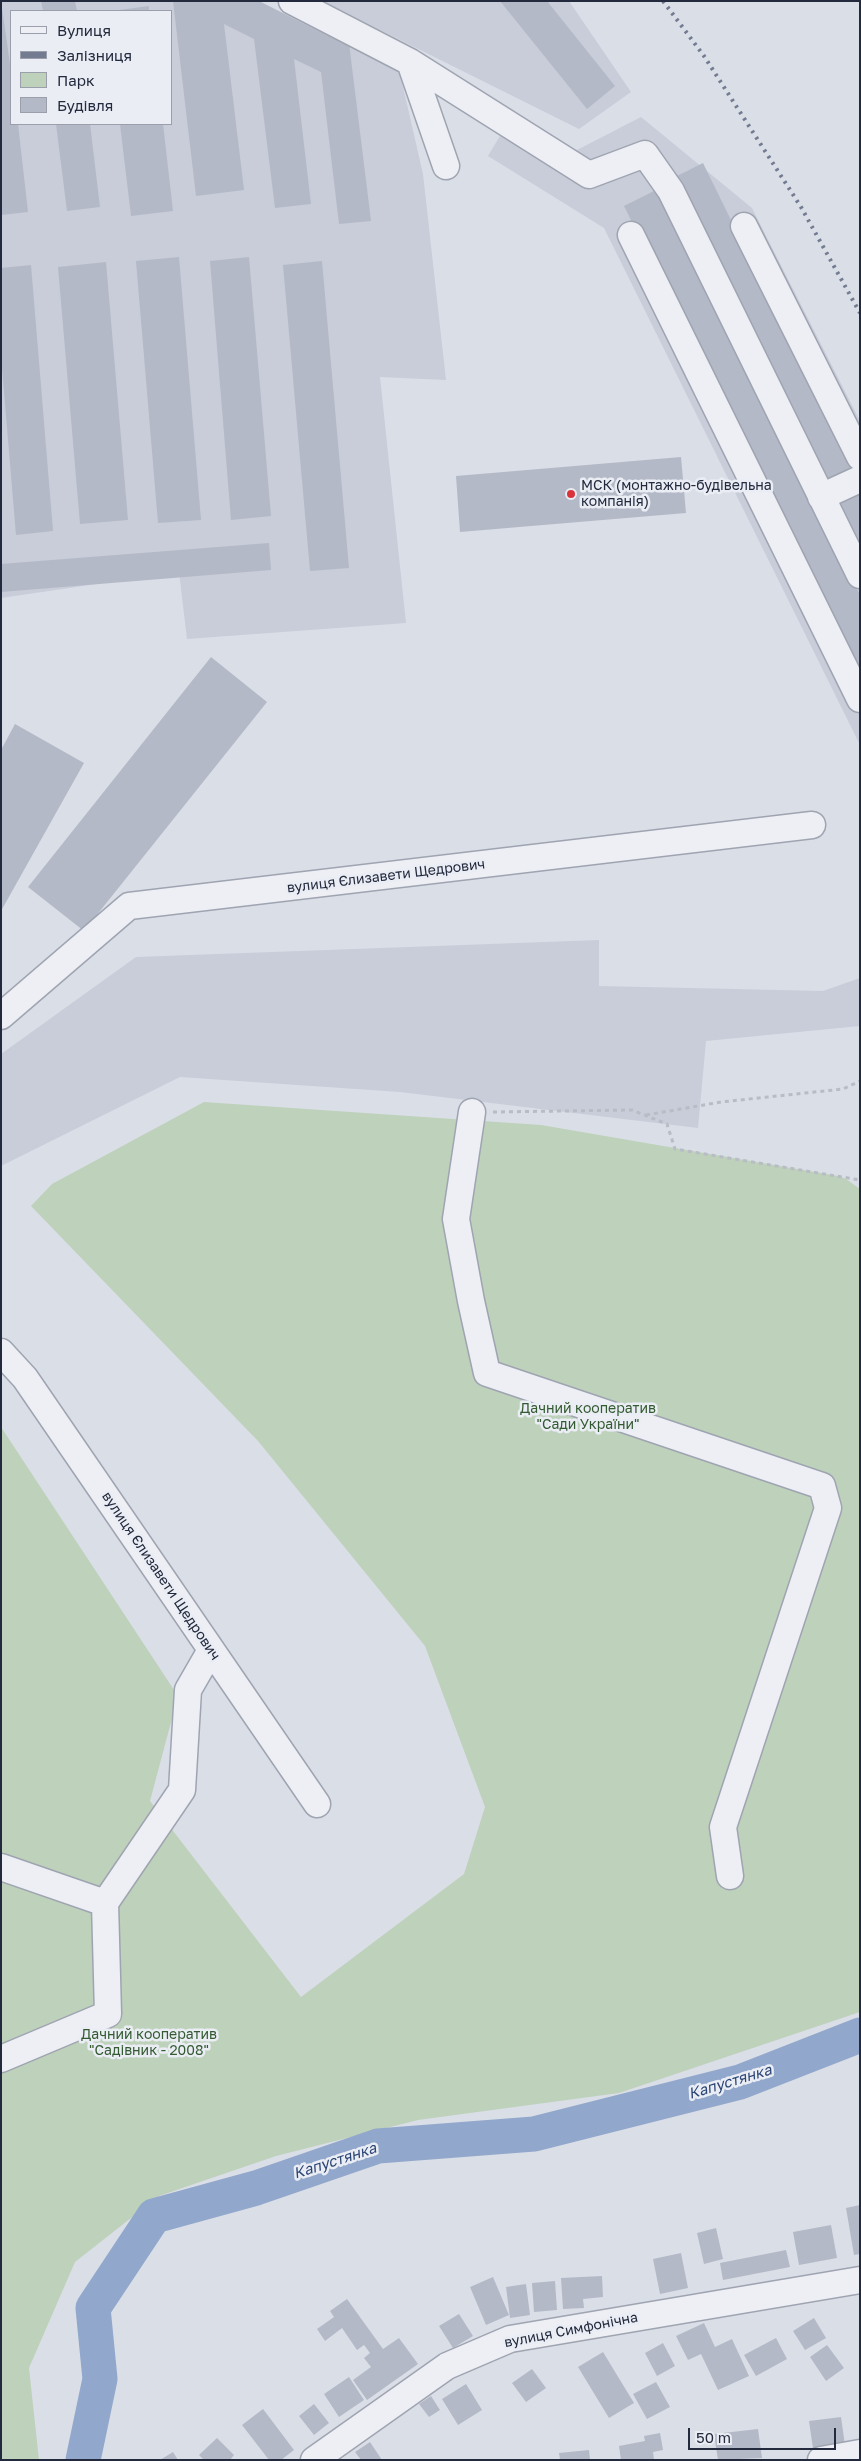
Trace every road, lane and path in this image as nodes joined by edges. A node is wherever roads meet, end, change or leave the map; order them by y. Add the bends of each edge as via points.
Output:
1 (292, 1) edge
2 (410, 62) junction
3 (446, 166) dead end
4 (744, 226) dead end
5 (631, 235) dead end
6 (860, 457) edge
7 (860, 479) edge
8 (822, 497) junction
9 (860, 575) edge
10 (860, 699) edge
11 (812, 825) dead end
12 (1, 1016) edge
13 (860, 1081) edge
14 (472, 1112) joint
15 (645, 1115) junction
16 (860, 1180) edge
17 (1, 1352) edge
18 (211, 1650) junction
19 (317, 1804) dead end
20 (1, 1868) edge
21 (730, 1876) dead end
22 (105, 1903) junction
23 (1, 2059) edge
24 (860, 2280) edge
25 (860, 2453) edge
26 (314, 2460) edge
27 (821, 2460) edge

1 - 2 street
2 - 3 street
2 - 8 street via 589,175 645,154 671,192
4 - 6 street
5 - 10 street
7 - 8 street
8 - 9 street
11 - 12 street, вулиця Єлизавети Щедрович via 129,906
13 - 15 path via 843,1089 721,1102
14 - 15 path via 632,1110
14 - 21 street via 456,1219 487,1373 822,1486 828,1508 723,1828
15 - 16 path via 667,1124 675,1149
17 - 18 street, вулиця Єлизавети Щедрович via 25,1378
18 - 19 street, вулиця Єлизавети Щедрович
18 - 22 street via 188,1690 182,1790
20 - 22 street
22 - 23 street via 108,2014
24 - 26 street, вулиця Симфонічна via 510,2339 448,2366
25 - 27 street

